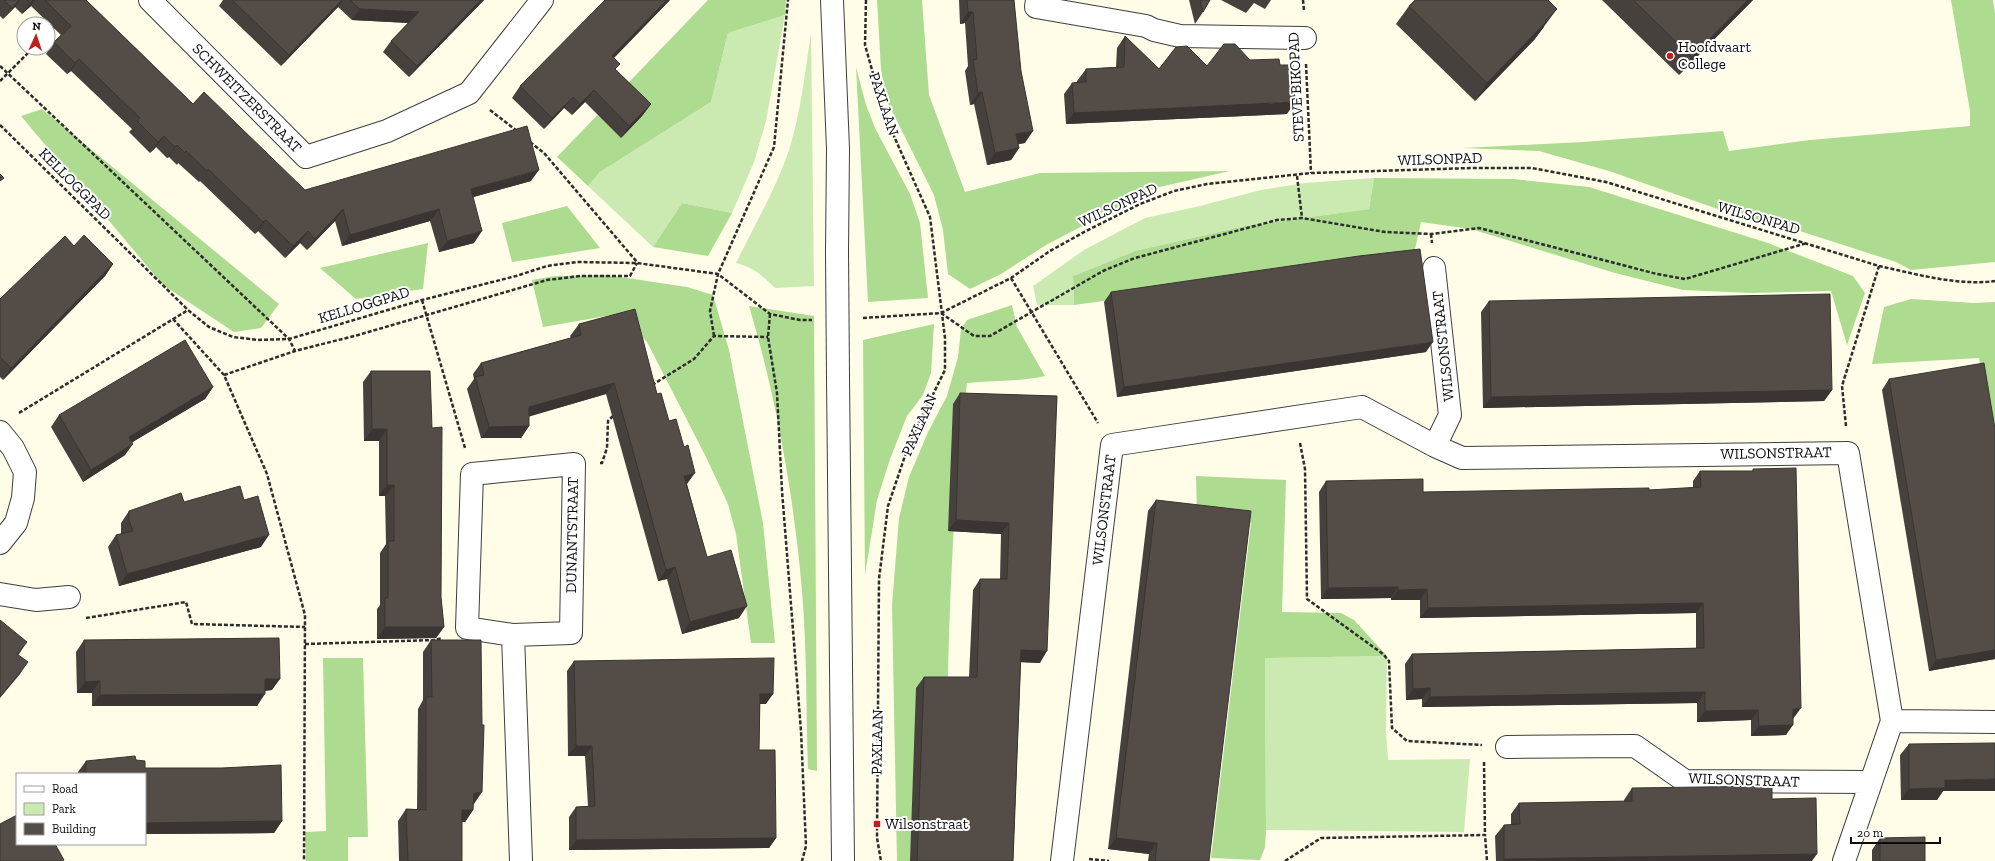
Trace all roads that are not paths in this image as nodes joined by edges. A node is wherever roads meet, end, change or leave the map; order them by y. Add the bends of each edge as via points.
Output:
1 (150, 0) edge
2 (542, 0) edge
3 (832, 0) edge
4 (1037, 0) edge
5 (1305, 38) road end
6 (1434, 268) dead end
7 (7, 425) edge
8 (1435, 446) junction
9 (0, 543) edge
10 (0, 594) edge
11 (69, 597) road end
12 (513, 635) junction
13 (1892, 721) junction
14 (1995, 722) edge
15 (1507, 747) road end
16 (1870, 782) junction
17 (521, 861) edge
18 (843, 861) edge
19 (1062, 861) edge
20 (1844, 861) edge

1 - 2 street, SCHWEITZERSTRAAT via 306,157 387,130 469,93
3 - 18 street, bridge via 838,149
4 - 5 street via 1036,7 1146,26 1180,36
6 - 8 street, WILSONSTRAAT via 1450,415
7 - 9 street via 13,448 25,472 24,498 16,523
8 - 13 street, WILSONSTRAAT via 1462,458 1848,452
8 - 19 street, WILSONSTRAAT via 1362,407 1112,445
10 - 11 street via 36,600
12 - 12 street, DUNANTSTRAAT via 571,633 574,464 472,474 467,628
12 - 17 street
13 - 14 street
13 - 16 street, WILSONSTRAAT
15 - 16 street, WILSONSTRAAT via 1635,746 1685,781
16 - 20 street, WILSONSTRAAT

